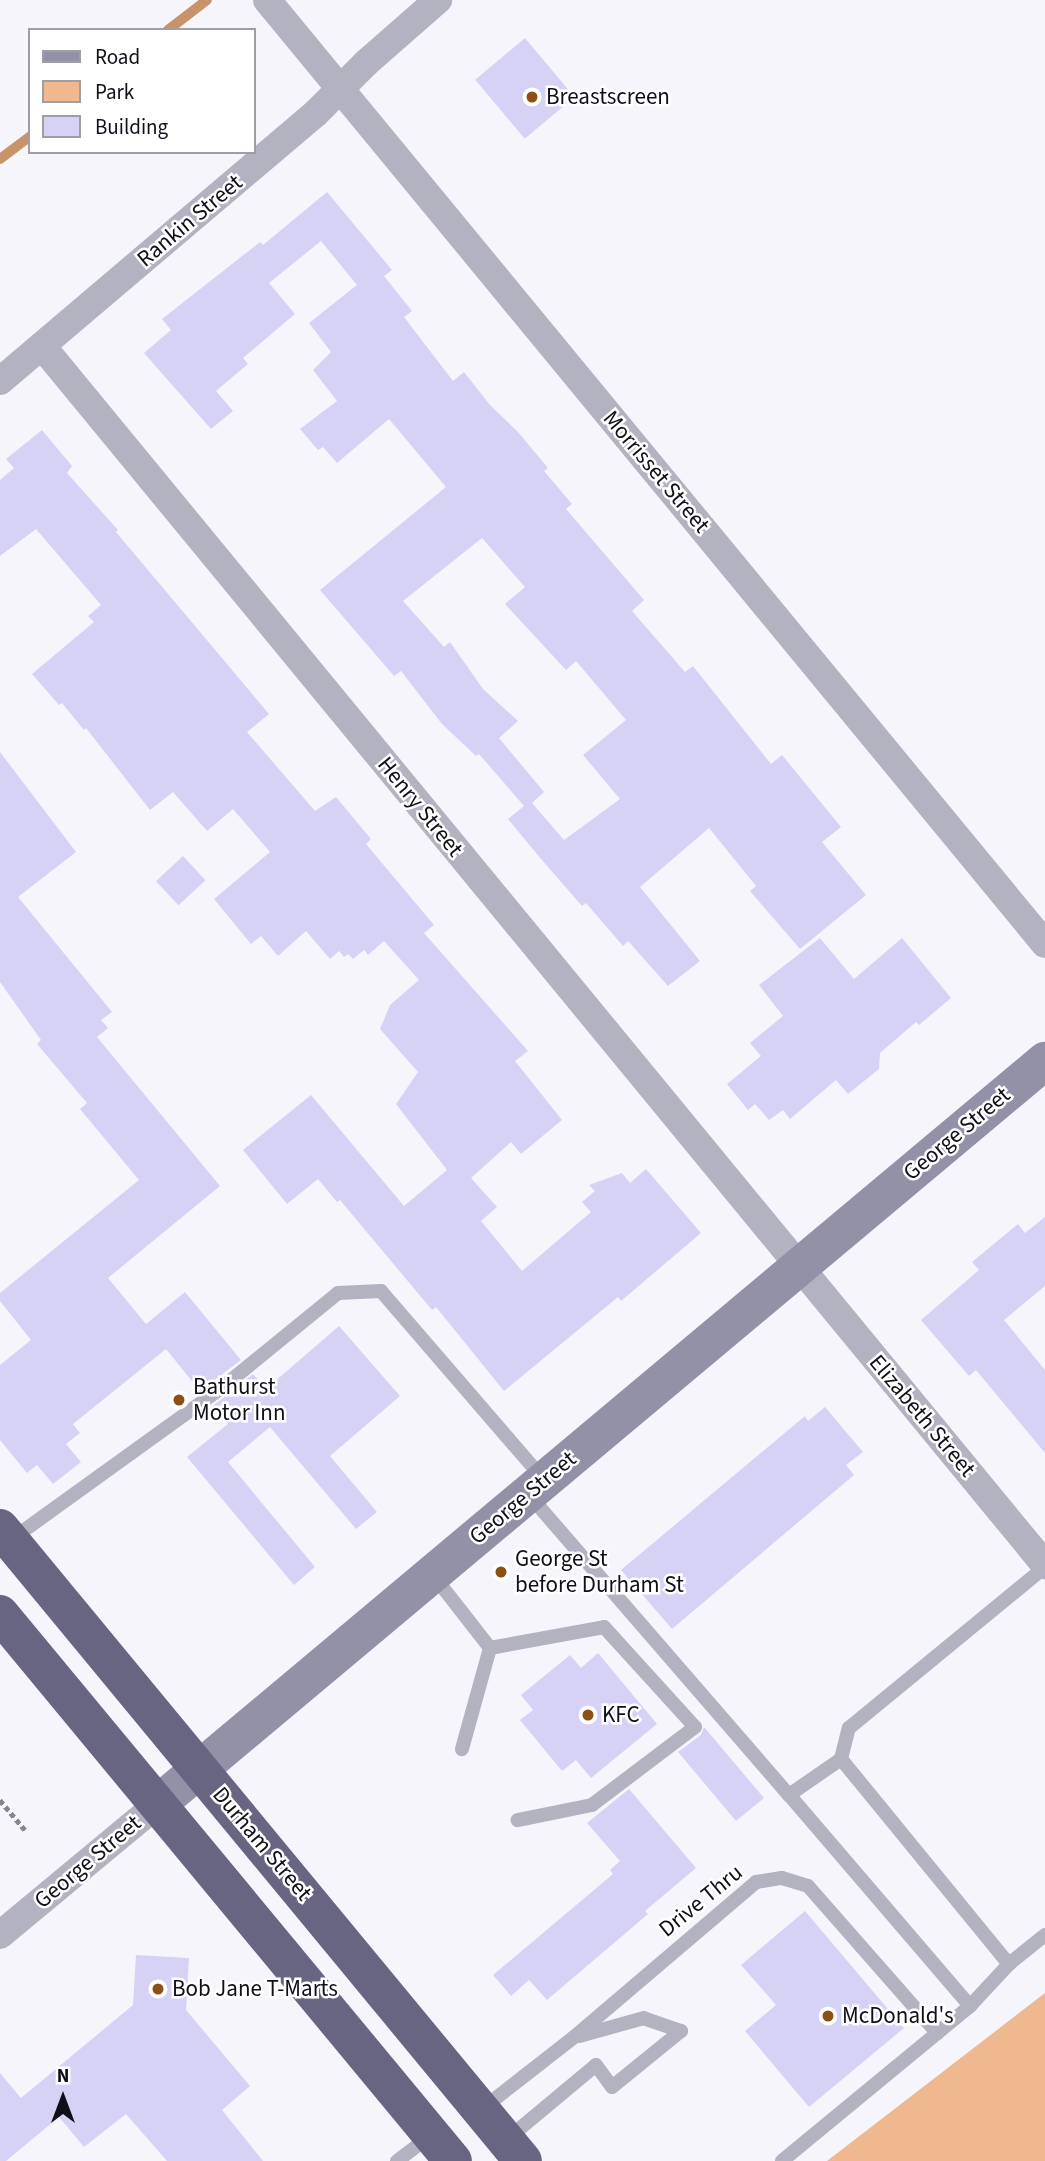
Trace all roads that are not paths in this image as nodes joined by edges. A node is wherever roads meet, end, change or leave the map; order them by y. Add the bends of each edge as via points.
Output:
1 (268, 0) edge
2 (438, 0) edge
3 (340, 89) junction
4 (42, 346) junction
5 (0, 381) edge
6 (1045, 944) edge
7 (1045, 1061) edge
8 (798, 1268) junction
9 (536, 1487) junction
10 (5, 1535) edge
11 (1045, 1566) edge
12 (432, 1574) junction
13 (0, 1614) edge
14 (490, 1648) junction
15 (462, 1749) dead end
16 (841, 1759) junction
17 (200, 1769) junction
18 (789, 1795) junction
19 (159, 1803) junction
20 (518, 1819) dead end
21 (1045, 1935) edge
22 (0, 1936) edge
23 (1009, 1964) junction
24 (970, 2006) junction
25 (937, 2033) junction
26 (574, 2037) junction
27 (481, 2110) junction
28 (442, 2148) edge
29 (515, 2150) edge
30 (397, 2161) edge
31 (782, 2161) edge

1 - 3 street, Morrisset Street
2 - 3 street, Rankin Street
3 - 4 street, Rankin Street
3 - 6 street, Morrisset Street
4 - 5 street, Rankin Street
4 - 8 street, Henry Street
7 - 8 main road, George Street
8 - 9 main road, George Street
8 - 11 street, Elizabeth Street
9 - 10 lane via 381,1291 338,1293 224,1386
9 - 12 main road, George Street
9 - 18 lane
10 - 17 highway, Durham Street
11 - 16 lane via 849,1728
12 - 14 lane
12 - 17 main road, George Street
13 - 19 highway
14 - 15 lane
14 - 20 lane via 604,1627 695,1727 592,1805
16 - 18 lane
16 - 23 lane
17 - 19 main road, George Street
17 - 27 highway, Durham Street
18 - 24 lane
19 - 22 street, George Street
19 - 28 highway
21 - 23 lane
23 - 24 lane
24 - 25 lane
25 - 26 lane, Drive Thru via 808,1886 782,1878 756,1882
25 - 31 lane
26 - 27 lane, Drive Thru
26 - 29 lane via 644,2018 681,2031 612,2087 596,2065
27 - 29 highway, Durham Street
28 - 30 lane

